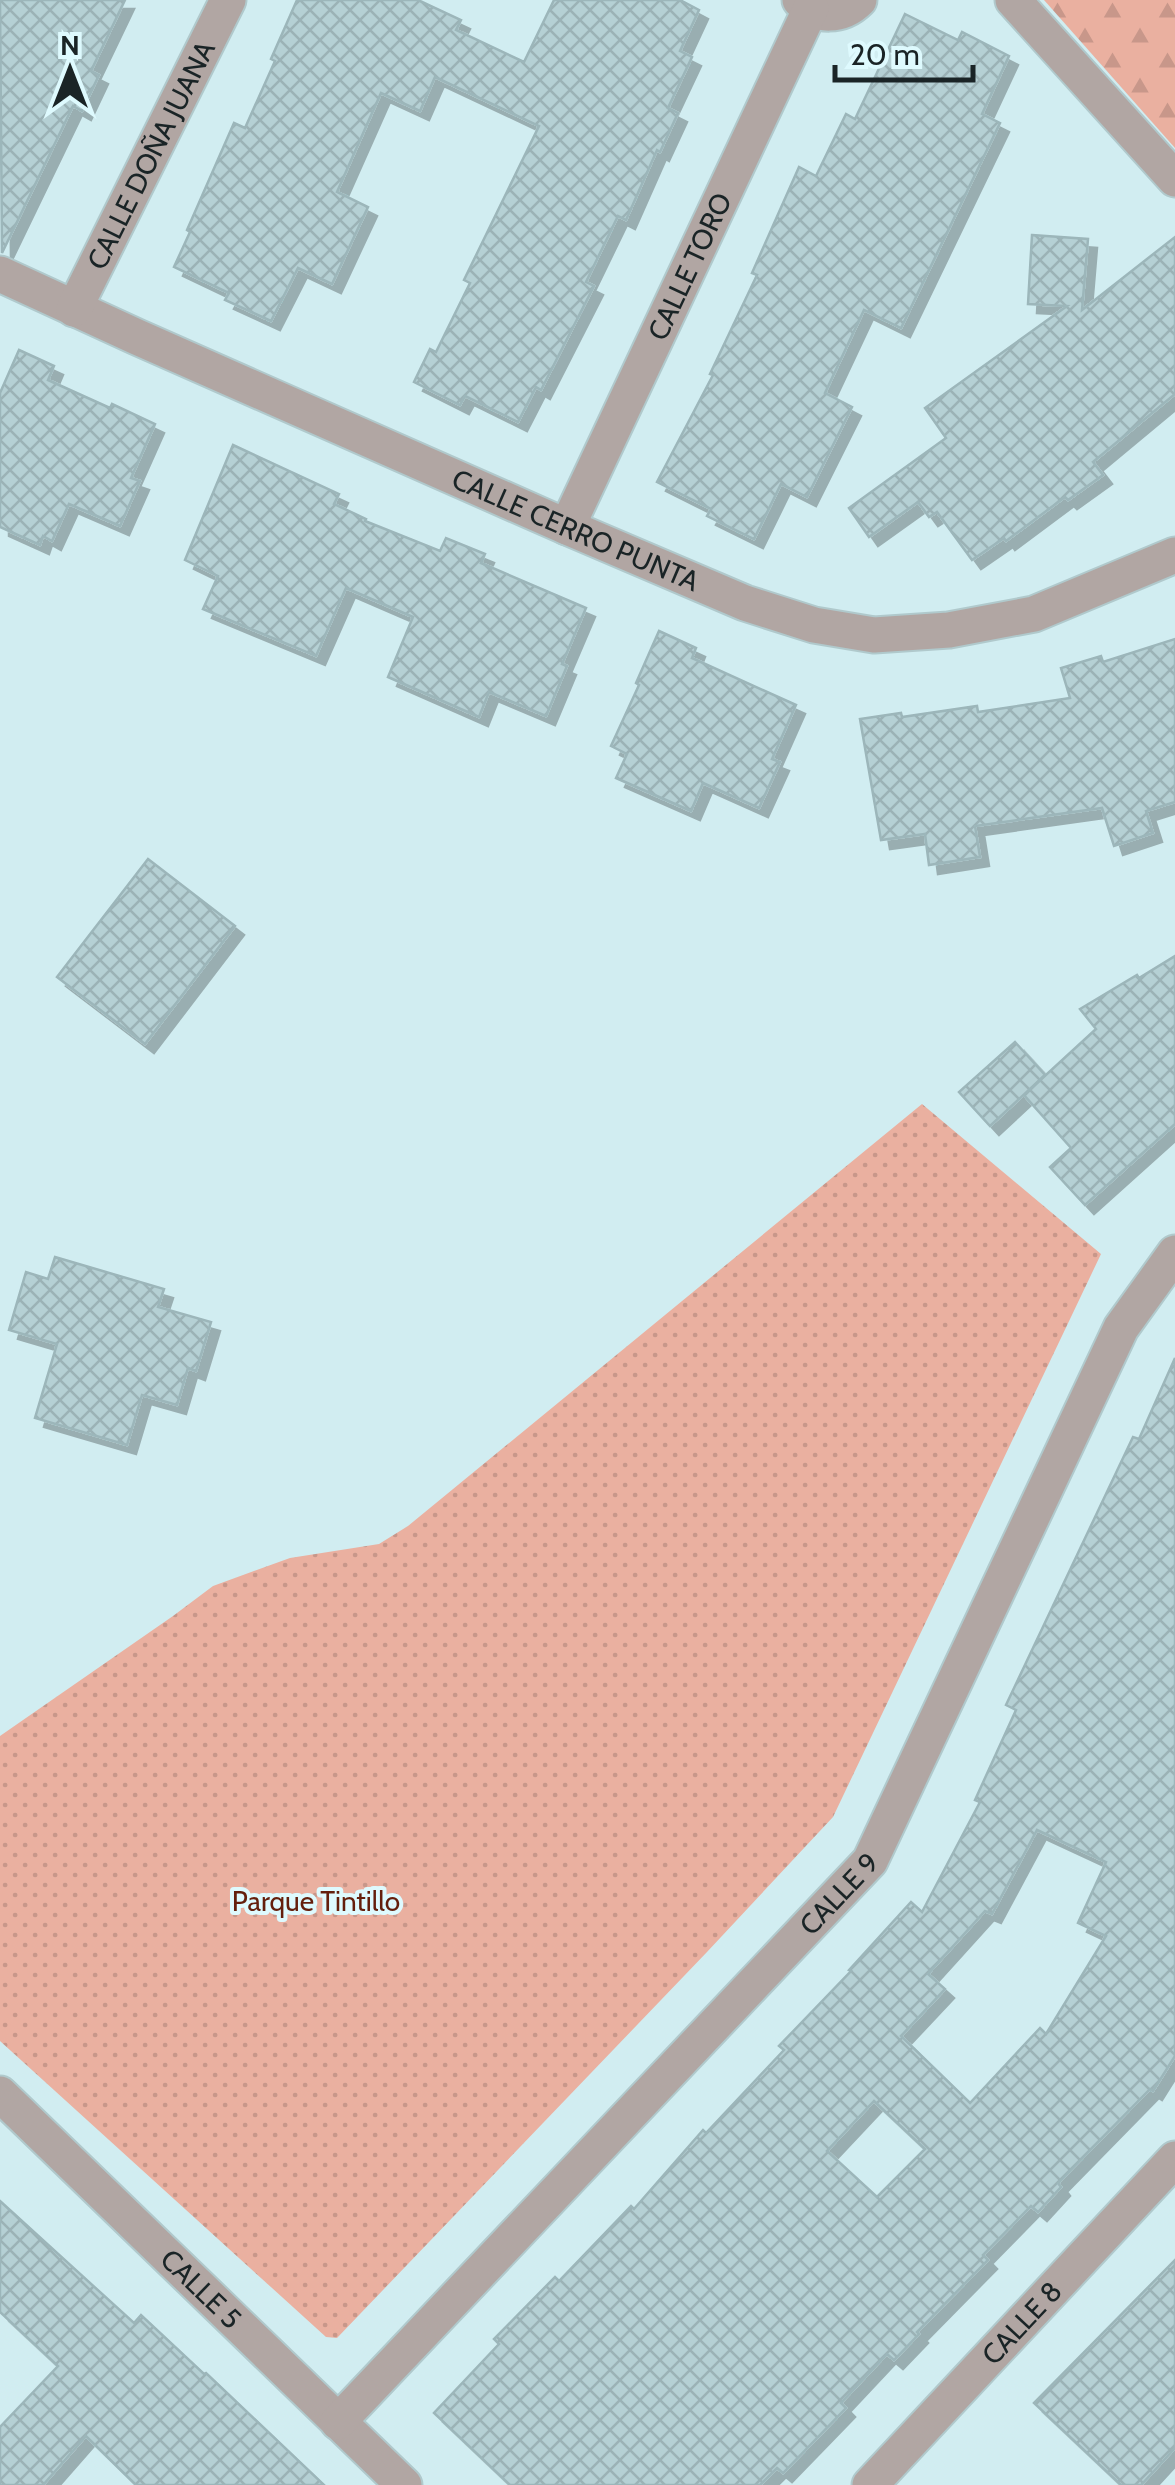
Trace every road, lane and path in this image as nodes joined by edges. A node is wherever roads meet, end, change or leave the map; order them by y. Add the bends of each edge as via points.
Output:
1 (228, 0) edge
2 (859, 0) edge
3 (1013, 0) edge
4 (806, 4) edge
5 (1175, 179) edge
6 (0, 274) edge
7 (74, 308) junction
8 (567, 527) junction
9 (1175, 555) edge
10 (1175, 1253) edge
11 (0, 2094) edge
12 (1175, 2158) edge
13 (338, 2422) junction
14 (404, 2485) edge
15 (870, 2485) edge

1 - 7 street, CALLE DOÑA JUANA
2 - 4 street via 840,13 821,14
3 - 5 street
4 - 8 street, CALLE TORO
6 - 7 street, CALLE CERRO PUNTA
7 - 8 street, CALLE CERRO PUNTA
8 - 9 street, CALLE CERRO PUNTA via 745,603 874,635 1034,614
10 - 13 street, CALLE 9 via 1121,1328 870,1860
11 - 13 street, CALLE 5
12 - 15 street, CALLE 8
13 - 14 street, CALLE 5

